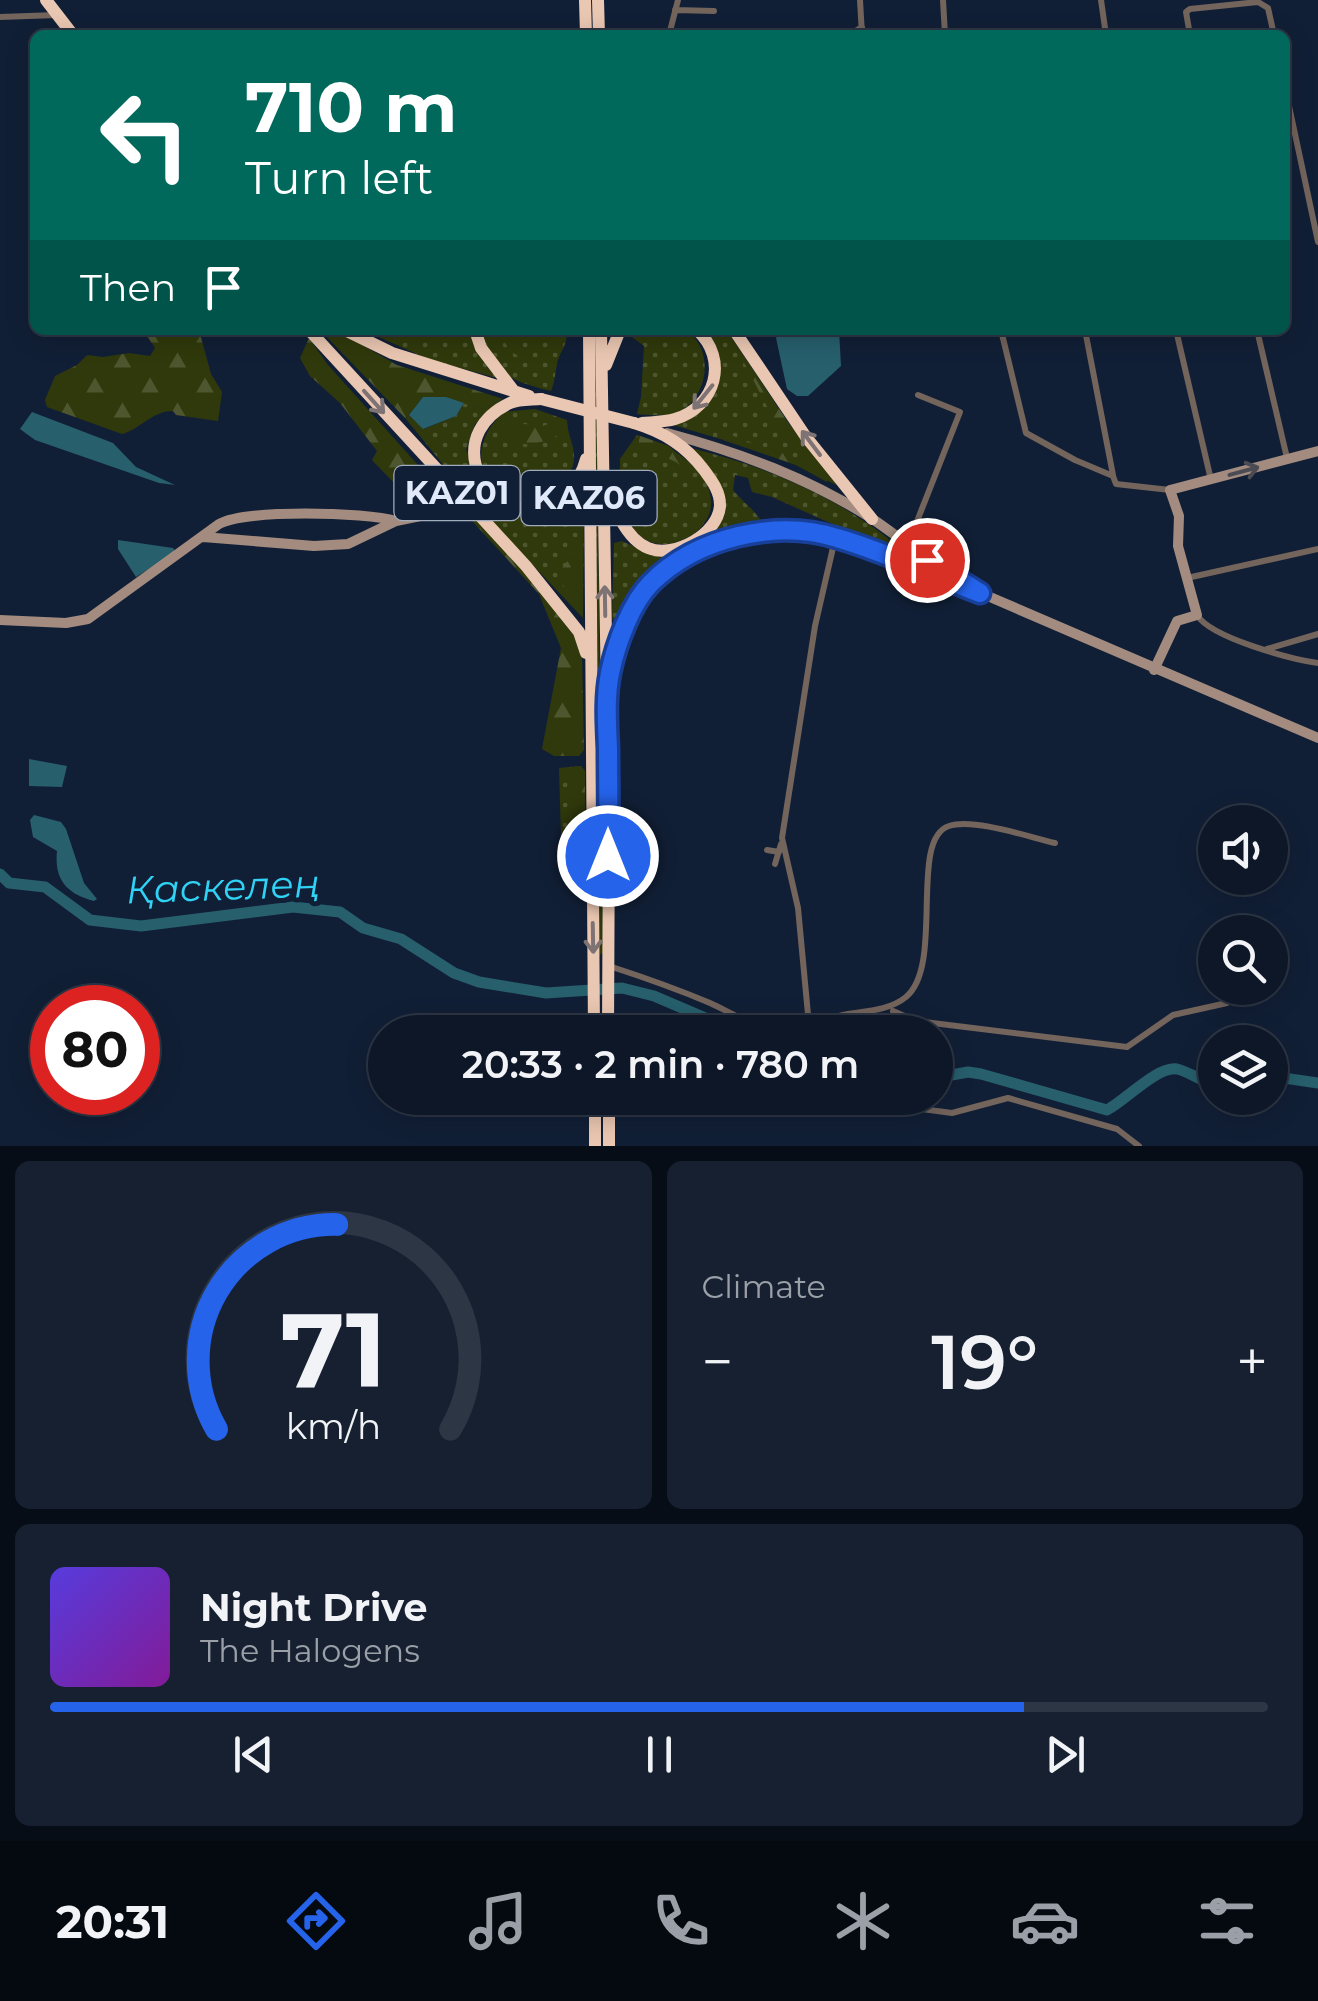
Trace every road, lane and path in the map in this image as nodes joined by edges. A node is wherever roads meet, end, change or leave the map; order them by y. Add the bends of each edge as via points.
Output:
1 (46, 0) edge
2 (585, 0) edge
3 (598, 0) edge
4 (678, 0) edge
5 (860, 0) edge
6 (943, 0) edge
7 (1101, 0) edge
8 (1258, 2) edge
9 (675, 10) junction
10 (714, 10) dead end
11 (58, 15) junction
12 (0, 17) edge
13 (592, 17) junction
14 (69, 30) edge
15 (588, 30) edge
16 (596, 30) edge
17 (670, 30) edge
18 (862, 30) edge
19 (945, 30) edge
20 (1103, 30) edge
21 (1189, 30) edge
22 (1273, 30) edge
23 (1290, 110) edge
24 (1318, 242) edge
25 (314, 335) edge
26 (355, 335) edge
27 (477, 335) edge
28 (591, 335) edge
29 (592, 335) edge
30 (618, 335) edge
31 (701, 335) edge
32 (737, 335) edge
33 (1003, 335) edge
34 (1086, 335) edge
35 (1177, 335) edge
36 (1259, 335) edge
37 (602, 387) junction
38 (514, 392) junction
39 (918, 395) dead end
40 (541, 400) junction
41 (634, 424) junction
42 (656, 430) junction
43 (595, 438) junction
44 (1318, 451) edge
45 (1288, 459) junction
46 (1113, 476) junction
47 (1211, 480) junction
48 (1170, 490) junction
49 (465, 501) junction
50 (872, 519) junction
51 (396, 521) junction
52 (203, 537) junction
53 (836, 537) junction
54 (902, 540) junction
55 (1318, 549) edge
56 (1187, 578) junction
57 (980, 593) junction
58 (1197, 615) junction
59 (0, 620) edge
60 (1318, 634) edge
61 (1266, 649) junction
62 (1318, 663) edge
63 (590, 665) junction
64 (1154, 670) junction
65 (607, 706) junction
66 (1318, 738) edge
67 (782, 838) junction
68 (1054, 843) dead end
69 (767, 850) dead end
70 (779, 852) junction
71 (775, 864) dead end
72 (603, 975) junction
73 (601, 1000) junction
74 (1218, 1005) edge
75 (892, 1011) dead end
76 (598, 1015) edge
77 (604, 1015) edge
78 (735, 1015) edge
79 (808, 1015) edge
80 (842, 1015) edge
81 (953, 1112) edge
82 (595, 1115) edge
83 (608, 1115) edge
84 (595, 1146) edge
85 (609, 1146) edge
86 (1139, 1146) edge

1 - 11 highway
2 - 13 highway
3 - 13 highway
4 - 9 street
5 - 18 street
6 - 19 street
7 - 20 street
8 - 21 street via 1186,12
8 - 22 street via 1268,8
9 - 10 street
9 - 17 street
11 - 12 street
11 - 14 highway
13 - 15 highway
13 - 16 highway
23 - 24 street
25 -> 49 highway, KАZ01
26 - 38 highway
27 - 38 highway
28 - 43 highway, KАZ06
29 - 37 highway, KАZ06
30 - 37 highway
31 -> 41 highway via 715,358 710,392 685,415
50 -> 32 highway
33 - 46 street via 1024,430
34 - 46 street
35 - 47 street
36 - 45 street
37 - 43 highway, KАZ06
38 - 40 highway
39 - 54 street via 960,412 912,534
40 - 41 highway, bridge
40 - 43 highway via 506,405 480,432 474,459 492,494 519,508 549,506 579,478
41 - 42 highway
42 - 43 highway via 696,460 714,483 720,506 703,534 667,550 640,544 618,514
42 - 50 street via 788,472
43 - 63 highway, KАZ06
65 -> 43 highway, KАZ06
44 - 45 street
47 -> 45 street
46 - 48 street via 1116,484
47 - 48 street
48 - 56 street
49 - 51 street
49 - 63 highway, KАZ01 via 580,632
50 - 54 street
51 - 52 street via 330,546
51 - 52 street via 345,513 238,515
52 - 59 street via 88,620
53 - 57 highway
53 - 65 highway via 777,530 742,535 663,573 637,602 610,675
53 - 67 street
54 - 57 street
55 - 56 street
56 - 58 street
57 - 64 street
58 - 61 street via 1209,628
58 - 64 street via 1177,621
60 - 61 street
61 - 62 street
63 -> 72 highway, KАZ06
64 - 66 street
65 - 72 highway, KАZ06
67 - 70 street
67 - 79 street via 798,908
68 - 80 street via 993,827 950,825 936,835 929,849 922,970 910,993 882,1009
69 - 70 street
70 - 71 street
72 - 73 highway, KАZ06
72 - 78 street via 677,990
73 - 76 highway, KАZ06
73 - 77 highway, KАZ06
74 - 75 street via 1173,1015 1127,1047 916,1020
81 - 86 street via 1008,1098 1117,1129
82 - 84 highway
83 - 85 highway

